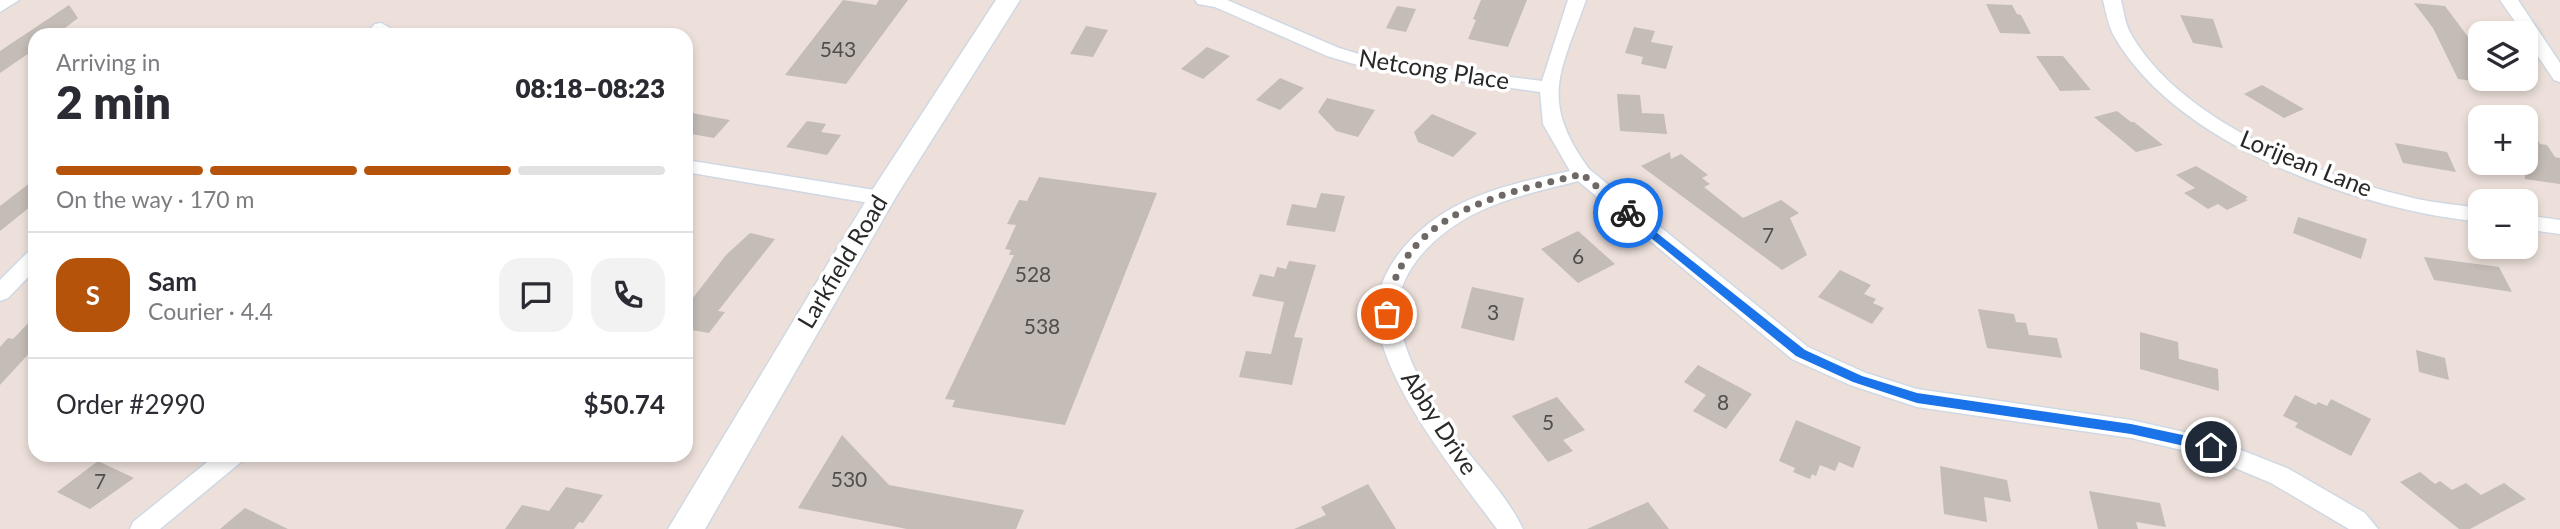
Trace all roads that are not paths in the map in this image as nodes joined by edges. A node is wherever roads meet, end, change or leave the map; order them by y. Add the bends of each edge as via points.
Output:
1 (10, 0) edge
2 (1008, 0) edge
3 (1204, 0) edge
4 (1577, 0) edge
5 (2112, 0) edge
6 (2509, 0) edge
7 (0, 7) edge
8 (2560, 76) edge
9 (1548, 87) junction
10 (693, 167) edge
11 (1582, 174) junction
12 (881, 198) junction
13 (2468, 213) edge
14 (2538, 224) edge
15 (2560, 227) edge
16 (28, 264) edge
17 (0, 293) edge
18 (224, 462) edge
19 (142, 529) edge
20 (686, 529) edge
21 (1511, 529) edge
22 (2366, 529) edge

1 - 7 street
2 - 12 main road, Larkfield Road
3 - 9 street, Netcong Place via 1377,65
4 - 9 street
5 - 13 street, Lorijean Lane via 2122,35 2167,88 2204,117 2246,142 2342,183 2413,205
6 - 8 street
9 - 11 street via 1551,118
10 - 12 street
11 - 21 street, Abby Drive via 1507,194 1454,215 1417,244 1396,277 1387,314 1398,357 1424,408
11 - 22 street via 1800,353 1835,369 1917,398 2131,429 2211,447 2280,476
12 - 20 main road, Larkfield Road
14 - 15 street
16 - 17 street
18 - 19 street

